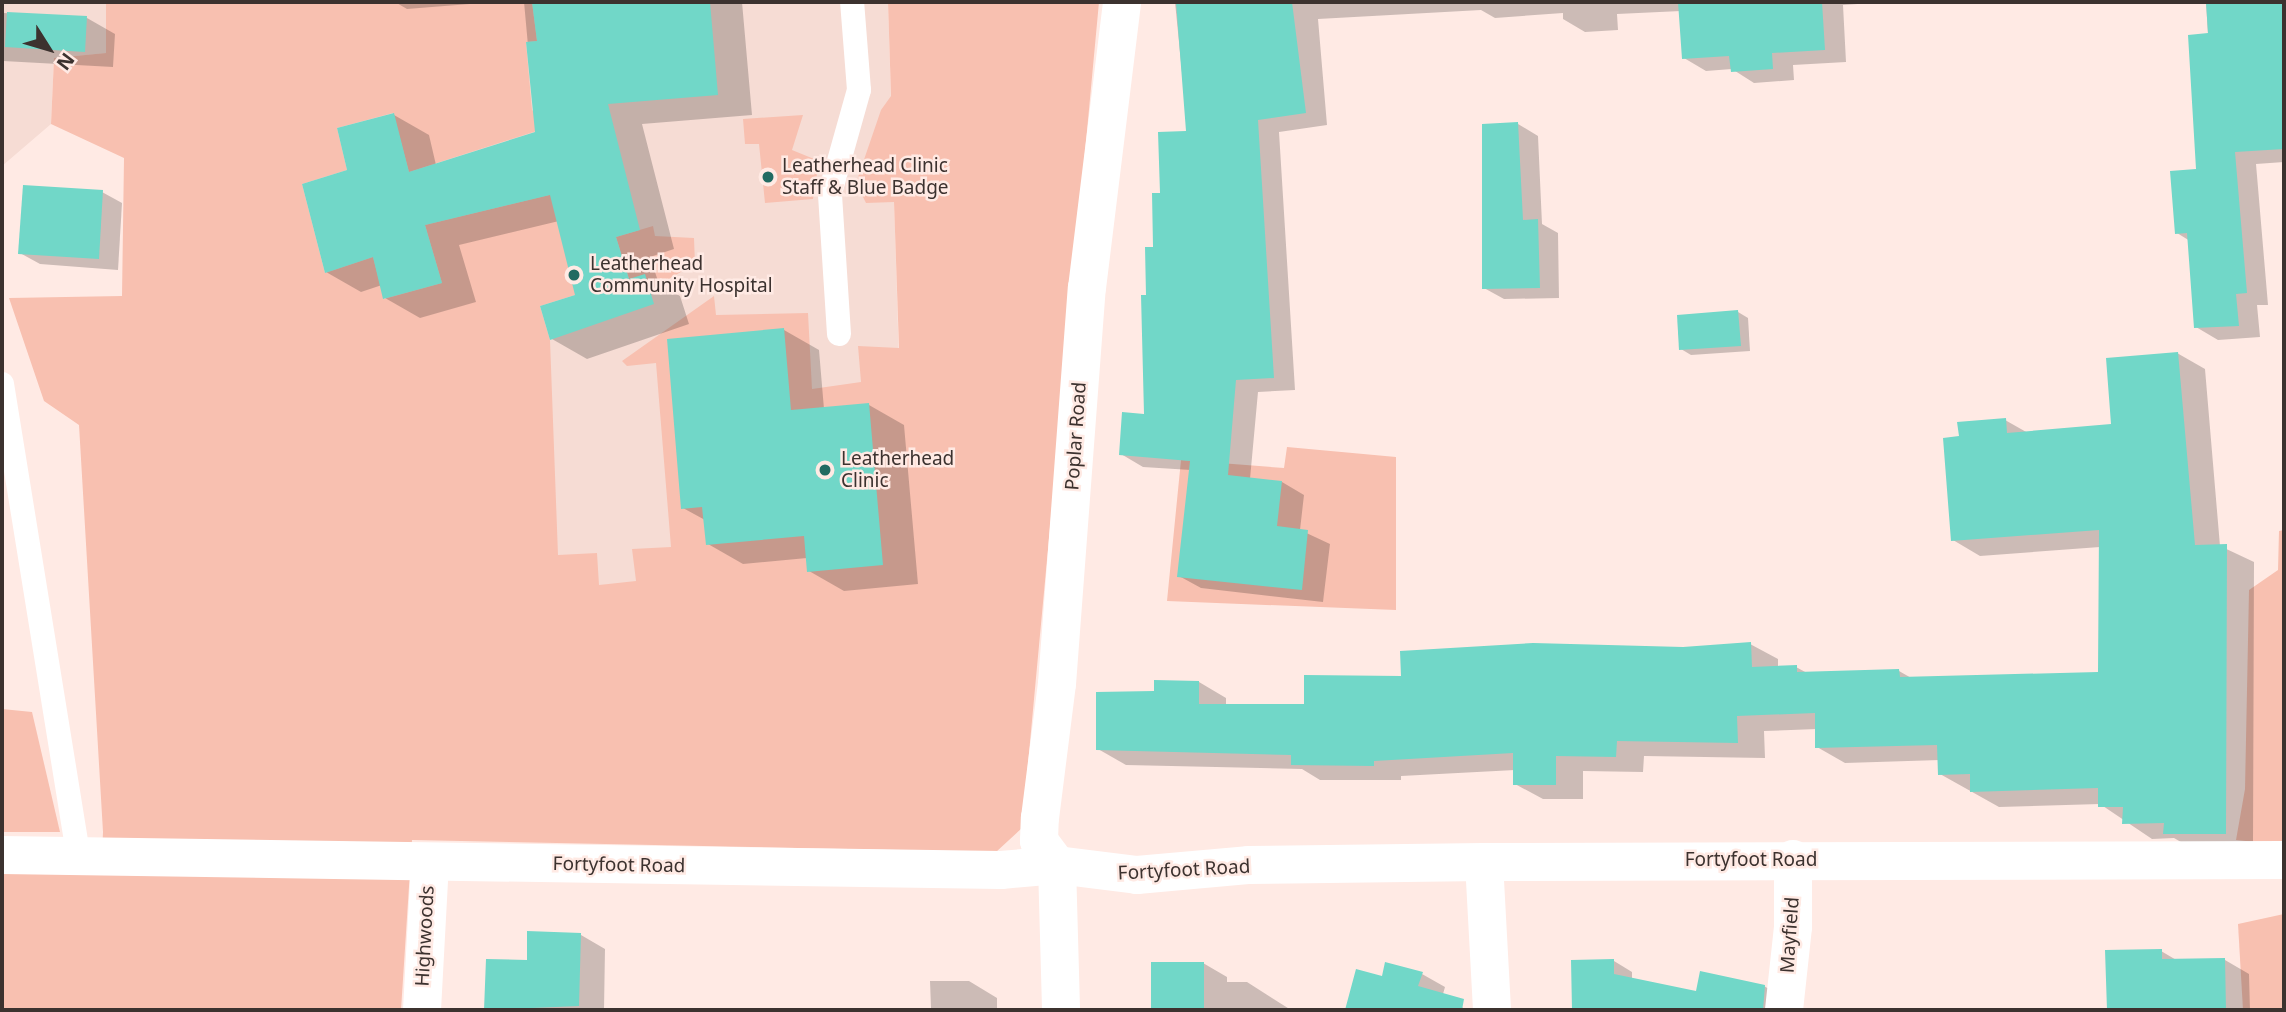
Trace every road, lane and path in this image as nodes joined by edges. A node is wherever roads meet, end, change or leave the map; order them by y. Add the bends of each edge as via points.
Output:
1 (852, 2) edge
2 (1122, 2) edge
3 (839, 334) dead end
4 (2, 384) edge
5 (2, 855) edge
6 (78, 855) junction
7 (1793, 859) junction
8 (2284, 860) edge
9 (430, 862) junction
10 (1484, 862) junction
11 (1058, 865) junction
12 (422, 1010) edge
13 (1061, 1010) edge
14 (1492, 1010) edge
15 (1784, 1010) edge

1 - 3 lane via 859,90 830,193
2 - 11 street, Poplar Road via 1087,288 1057,684 1040,818 1039,841
4 - 6 lane
5 - 6 street, Fortyfoot Road
6 - 9 street, Fortyfoot Road
7 - 8 street, Fortyfoot Road
7 - 10 street, Fortyfoot Road
7 - 15 street, Mayfield via 1793,927
9 - 11 street, Fortyfoot Road via 1000,870
9 - 12 street, Highwoods
10 - 11 street, Fortyfoot Road via 1248,865 1137,876
10 - 14 street
11 - 13 street

